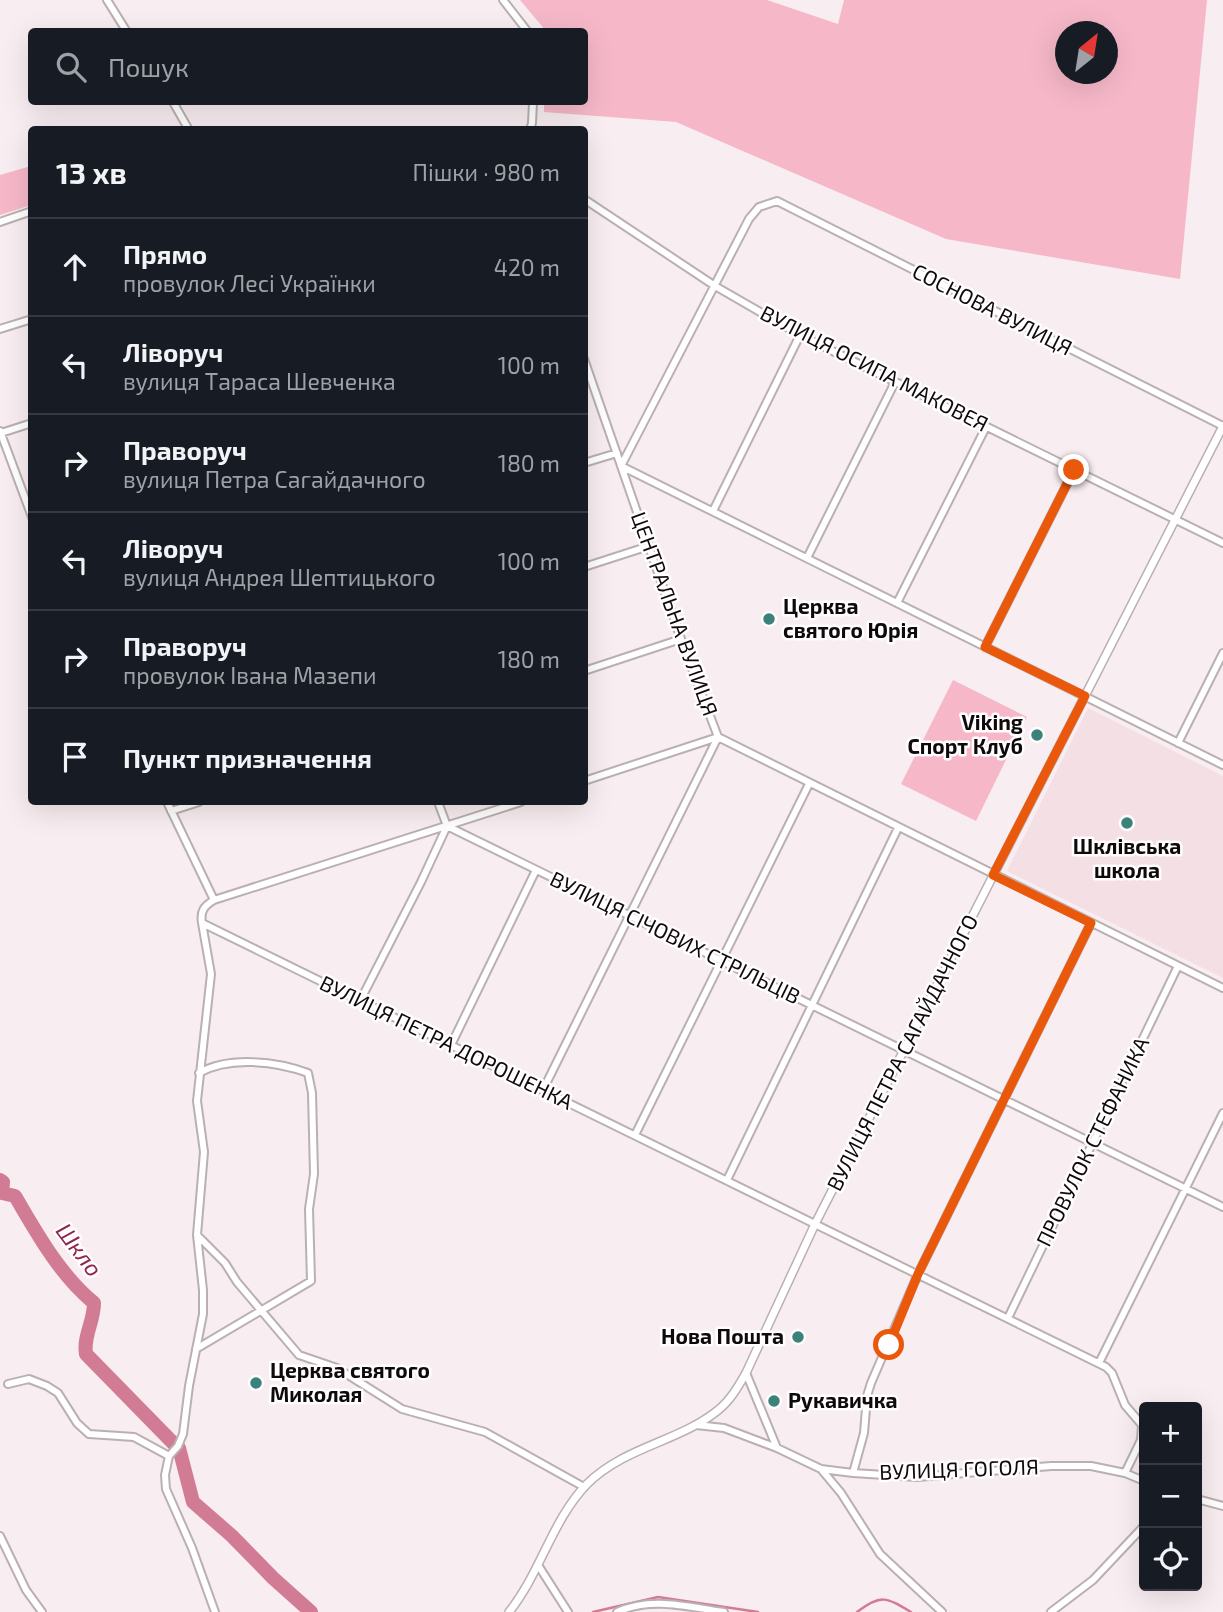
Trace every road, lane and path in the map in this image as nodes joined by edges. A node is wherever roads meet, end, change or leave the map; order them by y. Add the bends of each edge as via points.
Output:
1 (107, 0) edge
2 (503, 0) edge
3 (124, 28) edge
4 (525, 28) edge
5 (175, 105) edge
6 (533, 105) edge
7 (187, 126) edge
8 (531, 126) edge
9 (588, 202) edge
10 (28, 212) edge
11 (0, 222) edge
12 (715, 286) junction
13 (28, 319) edge
14 (0, 329) edge
15 (800, 335) junction
16 (588, 370) edge
17 (895, 382) junction
18 (28, 424) edge
19 (1223, 426) edge
20 (986, 427) junction
21 (0, 432) edge
22 (617, 453) junction
23 (588, 462) edge
24 (621, 466) junction
25 (1074, 470) junction
26 (28, 506) edge
27 (713, 511) junction
28 (1175, 520) junction
29 (1223, 543) edge
30 (649, 546) junction
31 (807, 558) junction
32 (588, 566) edge
33 (897, 603) junction
34 (681, 639) junction
35 (985, 647) junction
36 (1223, 653) edge
37 (588, 670) edge
38 (1085, 696) junction
39 (718, 737) junction
40 (1178, 743) junction
41 (1223, 765) edge
42 (588, 780) edge
43 (809, 784) junction
44 (168, 805) edge
45 (190, 805) edge
46 (439, 805) edge
47 (512, 805) edge
48 (171, 811) junction
49 (447, 826) junction
50 (898, 828) junction
51 (536, 870) junction
52 (993, 875) junction
53 (214, 900) junction
54 (629, 915) junction
55 (202, 923) junction
56 (1091, 923) junction
57 (721, 961) junction
58 (1178, 966) junction
59 (1223, 988) edge
60 (360, 1001) junction
61 (812, 1005) junction
62 (451, 1045) junction
63 (904, 1050) junction
64 (199, 1073) junction
65 (543, 1090) junction
66 (1004, 1100) junction
67 (1223, 1113) edge
68 (635, 1135) junction
69 (1092, 1143) junction
70 (727, 1181) junction
71 (1185, 1189) junction
72 (1223, 1207) edge
73 (815, 1224) junction
74 (197, 1235) junction
75 (918, 1274) junction
76 (261, 1311) junction
77 (1008, 1318) junction
78 (196, 1349) junction
79 (1099, 1363) junction
80 (746, 1373) junction
81 (8, 1384) dead end
82 (694, 1425) junction
83 (777, 1448) junction
84 (169, 1456) junction
85 (821, 1469) junction
86 (853, 1473) junction
87 (1125, 1473) junction
88 (1139, 1479) edge
89 (584, 1487) junction
90 (1202, 1500) edge
91 (1223, 1506) edge
92 (1142, 1528) edge
93 (0, 1536) edge
94 (538, 1565) junction
95 (567, 1611) edge
96 (42, 1612) edge
97 (215, 1612) edge
98 (509, 1612) edge
99 (617, 1612) edge
100 (724, 1612) edge
101 (942, 1612) edge
102 (1051, 1612) edge

1 - 3 street
2 - 4 street
5 - 7 street
6 - 8 street
9 - 12 street, ВУЛИЦЯ ОСИПА МАКОВЕЯ
10 - 11 street
12 - 15 street, ВУЛИЦЯ ОСИПА МАКОВЕЯ
12 - 19 street, СОСНОВА ВУЛИЦЯ via 749,219 759,207 777,201
12 - 24 street
13 - 14 street
15 - 17 street, ВУЛИЦЯ ОСИПА МАКОВЕЯ
15 - 27 street
16 - 22 street, ЦЕНТРАЛЬНА ВУЛИЦЯ
17 - 20 street, ВУЛИЦЯ ОСИПА МАКОВЕЯ
17 - 31 street
18 - 21 street
19 - 28 street, ВУЛИЦЯ ПЕТРА САГАЙДАЧНОГО
20 - 25 street, ВУЛИЦЯ ОСИПА МАКОВЕЯ
20 - 33 street
21 - 26 street
22 - 23 street
22 - 24 street, ЦЕНТРАЛЬНА ВУЛИЦЯ
24 - 27 street
24 - 30 street, ЦЕНТРАЛЬНА ВУЛИЦЯ
25 - 28 street, ВУЛИЦЯ ОСИПА МАКОВЕЯ
25 - 35 street
27 - 31 street
28 - 29 street, ВУЛИЦЯ ОСИПА МАКОВЕЯ
28 - 38 street, ВУЛИЦЯ ПЕТРА САГАЙДАЧНОГО
30 - 32 street
30 - 34 street, ЦЕНТРАЛЬНА ВУЛИЦЯ
31 - 33 street
33 - 35 street
34 - 37 street
34 - 39 street, ЦЕНТРАЛЬНА ВУЛИЦЯ
35 - 38 street
36 - 40 street
38 - 40 street
38 - 52 street, ВУЛИЦЯ ПЕТРА САГАЙДАЧНОГО
39 - 42 street
39 - 43 street, ЦЕНТРАЛЬНА ВУЛИЦЯ
39 - 54 street
40 - 41 street
43 - 50 street, ЦЕНТРАЛЬНА ВУЛИЦЯ
43 - 57 street
44 - 48 street
45 - 48 street
46 - 49 street
47 - 49 street
48 - 53 street
49 - 51 street, ВУЛИЦЯ СІЧОВИХ СТРІЛЬЦІВ
49 - 53 street
49 - 60 street
50 - 52 street, ЦЕНТРАЛЬНА ВУЛИЦЯ
50 - 61 street
51 - 54 street, ВУЛИЦЯ СІЧОВИХ СТРІЛЬЦІВ
51 - 62 street
52 - 56 street, ЦЕНТРАЛЬНА ВУЛИЦЯ
52 - 63 street, ВУЛИЦЯ ПЕТРА САГАЙДАЧНОГО
53 - 55 street via 202,910
54 - 57 street, ВУЛИЦЯ СІЧОВИХ СТРІЛЬЦІВ
54 - 65 street
55 - 60 street, ВУЛИЦЯ ПЕТРА ДОРОШЕНКА
55 - 64 street via 211,974
56 - 58 street, ЦЕНТРАЛЬНА ВУЛИЦЯ
56 - 66 street
57 - 61 street, ВУЛИЦЯ СІЧОВИХ СТРІЛЬЦІВ
57 - 68 street
58 - 59 street, ЦЕНТРАЛЬНА ВУЛИЦЯ
58 - 69 street, ПРОВУЛОК СТЕФАНИКА
60 - 62 street, ВУЛИЦЯ ПЕТРА ДОРОШЕНКА
61 - 63 street, ВУЛИЦЯ СІЧОВИХ СТРІЛЬЦІВ
61 - 70 street
62 - 65 street, ВУЛИЦЯ ПЕТРА ДОРОШЕНКА
63 - 66 street, ВУЛИЦЯ СІЧОВИХ СТРІЛЬЦІВ
63 - 73 street, ВУЛИЦЯ ПЕТРА САГАЙДАЧНОГО
64 - 74 street via 197,1101 204,1152
64 - 76 street via 212,1066 256,1062 308,1073 314,1174 309,1209 312,1281
65 - 68 street, ВУЛИЦЯ ПЕТРА ДОРОШЕНКА
66 - 69 street, ВУЛИЦЯ СІЧОВИХ СТРІЛЬЦІВ
66 - 75 street
67 - 71 street
68 - 70 street, ВУЛИЦЯ ПЕТРА ДОРОШЕНКА
69 - 71 street, ВУЛИЦЯ СІЧОВИХ СТРІЛЬЦІВ
69 - 77 street, ПРОВУЛОК СТЕФАНИКА
70 - 73 street, ВУЛИЦЯ ПЕТРА ДОРОШЕНКА
71 - 72 street, ВУЛИЦЯ СІЧОВИХ СТРІЛЬЦІВ
71 - 79 street
73 - 75 street, ВУЛИЦЯ ПЕТРА ДОРОШЕНКА
73 - 80 street, ВУЛИЦЯ ПЕТРА САГАЙДАЧНОГО
74 - 76 street via 225,1262
74 - 78 street via 203,1302
75 - 77 street, ВУЛИЦЯ ПЕТРА ДОРОШЕНКА
75 - 86 street via 867,1396 864,1433
76 - 78 street
76 - 89 street via 299,1356 337,1368 402,1409 485,1432
77 - 79 street, ВУЛИЦЯ ПЕТРА ДОРОШЕНКА
78 - 84 street via 183,1434
79 - 87 street via 1112,1373 1125,1405 1142,1425 1141,1440
80 - 82 street, ВУЛИЦЯ ПЕТРА САГАЙДАЧНОГО via 716,1412
80 - 83 street
81 - 84 street via 29,1379 47,1387 58,1393 89,1434 134,1437
82 - 83 street, ВУЛИЦЯ ГОГОЛЯ via 724,1428
82 - 89 street, ВУЛИЦЯ ПЕТРА САГАЙДАЧНОГО via 604,1468
83 - 85 street, ВУЛИЦЯ ГОГОЛЯ
84 - 97 street via 166,1489
85 - 86 street, ВУЛИЦЯ ГОГОЛЯ
85 - 101 street via 880,1554
86 - 87 street, ВУЛИЦЯ ГОГОЛЯ via 917,1477 1051,1466 1091,1466
87 - 88 street, ВУЛИЦЯ ГОГОЛЯ
89 - 94 street, ВУЛИЦЯ ПЕТРА САГАЙДАЧНОГО
90 - 91 street
92 - 102 street via 1093,1580
93 - 96 street
94 - 95 street
94 - 98 street, ВУЛИЦЯ ПЕТРА САГАЙДАЧНОГО
99 - 100 street via 656,1602

